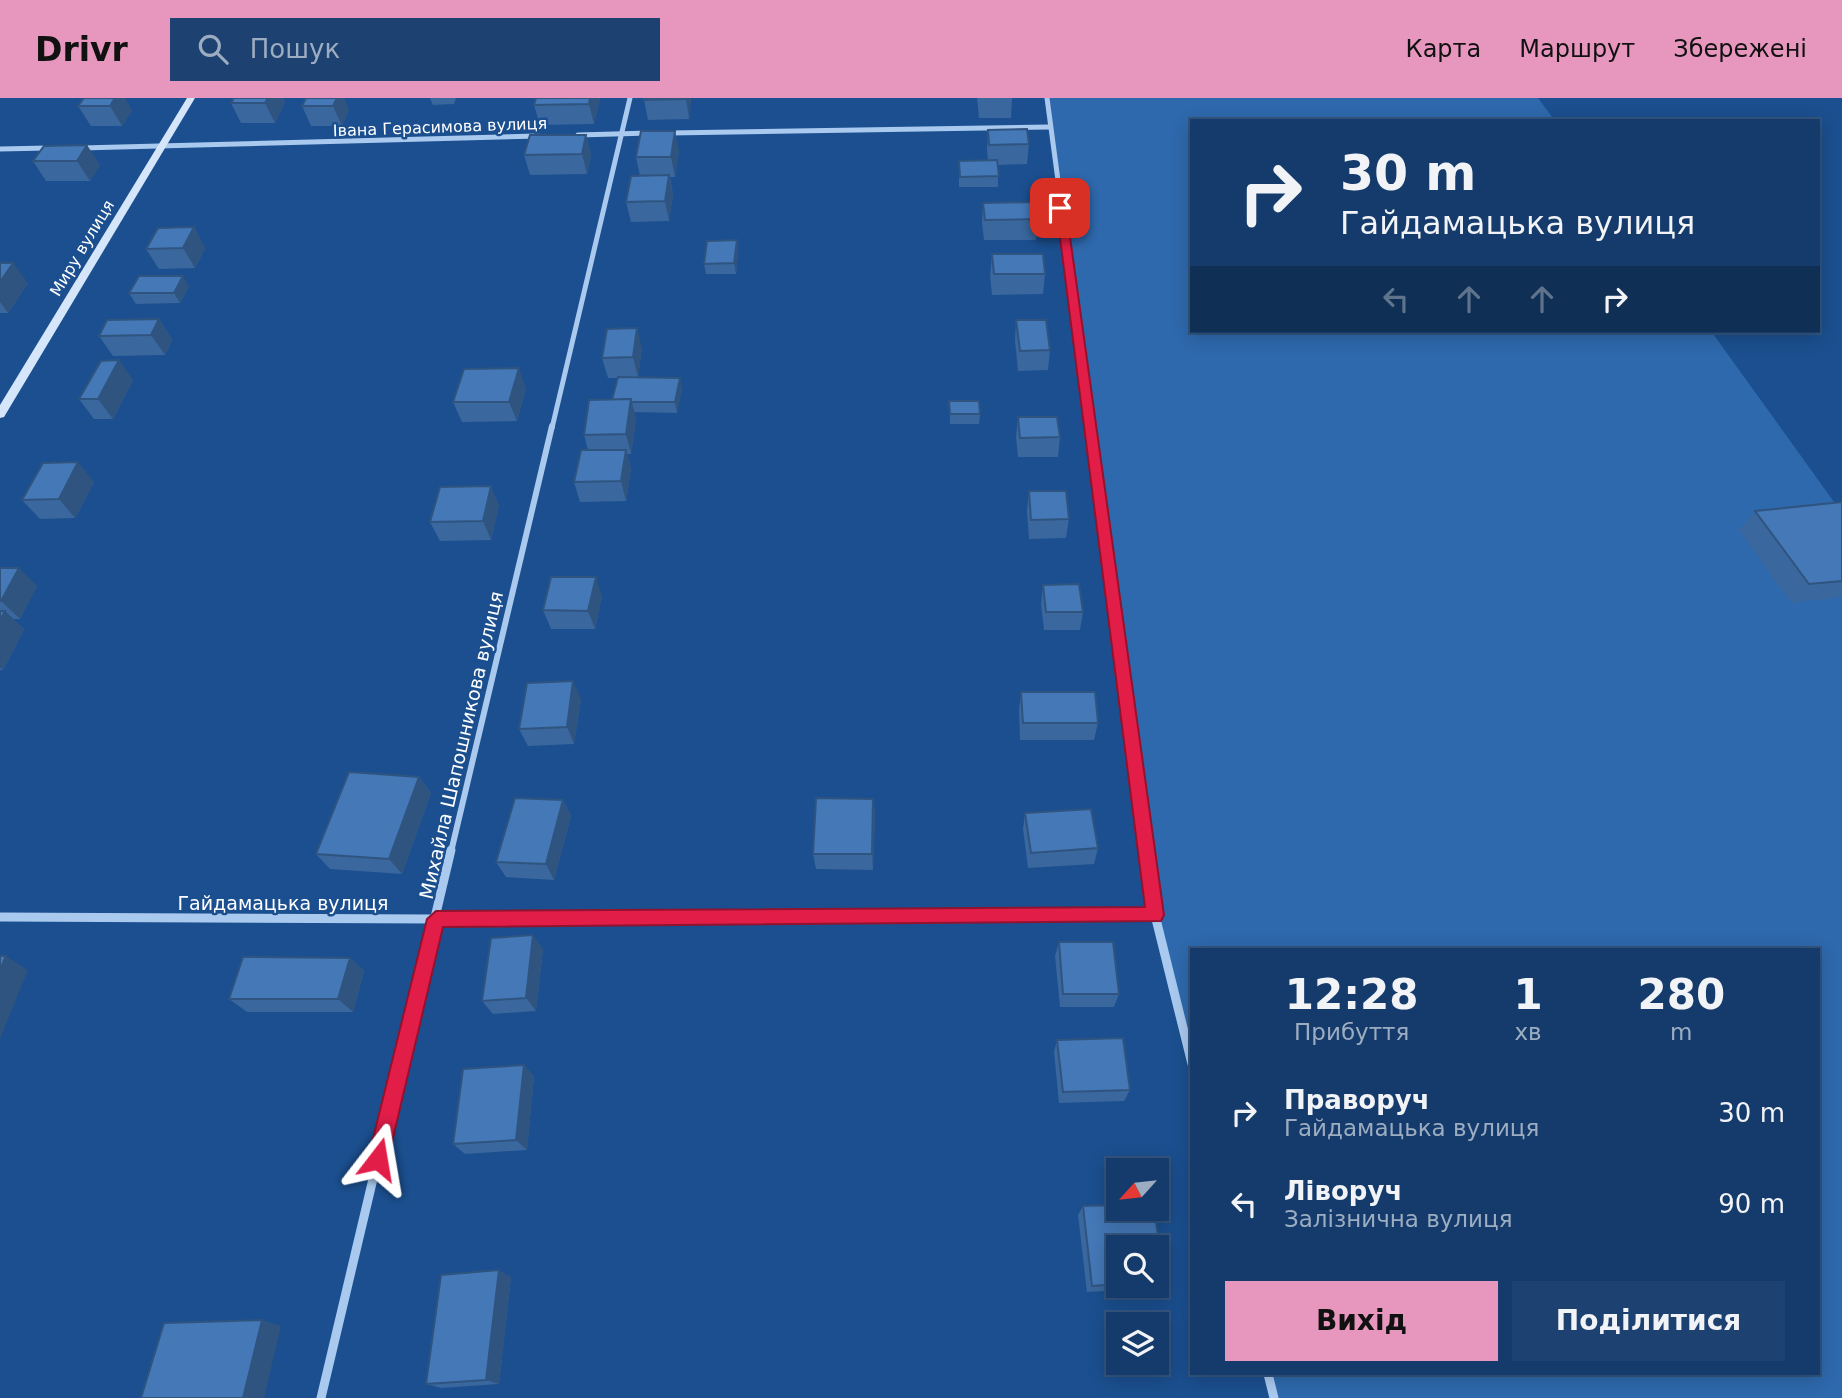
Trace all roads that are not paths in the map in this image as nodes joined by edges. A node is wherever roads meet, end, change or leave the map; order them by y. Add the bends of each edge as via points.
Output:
1 (191, 98) edge
2 (630, 98) edge
3 (1047, 98) edge
4 (1049, 127) junction
5 (623, 134) junction
6 (568, 135) edge
7 (541, 136) edge
8 (55, 148) edge
9 (68, 148) edge
10 (160, 148) junction
11 (0, 149) edge
12 (0, 414) edge
13 (1155, 915) junction
14 (0, 918) edge
15 (436, 919) junction
16 (1190, 1056) edge
17 (1268, 1375) edge
18 (321, 1398) edge
19 (1274, 1398) edge

1 - 10 main road, Миру вулиця
2 - 5 street, Михайла Шапошникова вулиця
3 - 4 street
4 - 5 street, Івана Герасимова вулиця
4 - 13 street
5 - 6 street, Івана Герасимова вулиця
5 - 15 street, Михайла Шапошникова вулиця
7 - 10 street, Івана Герасимова вулиця
8 - 11 street
9 - 10 street, Івана Герасимова вулиця
10 - 12 main road, Миру вулиця
13 - 15 street, Гайдамацька вулиця
13 - 16 street
14 - 15 street, Гайдамацька вулиця
15 - 18 street, Михайла Шапошникова вулиця
17 - 19 street

